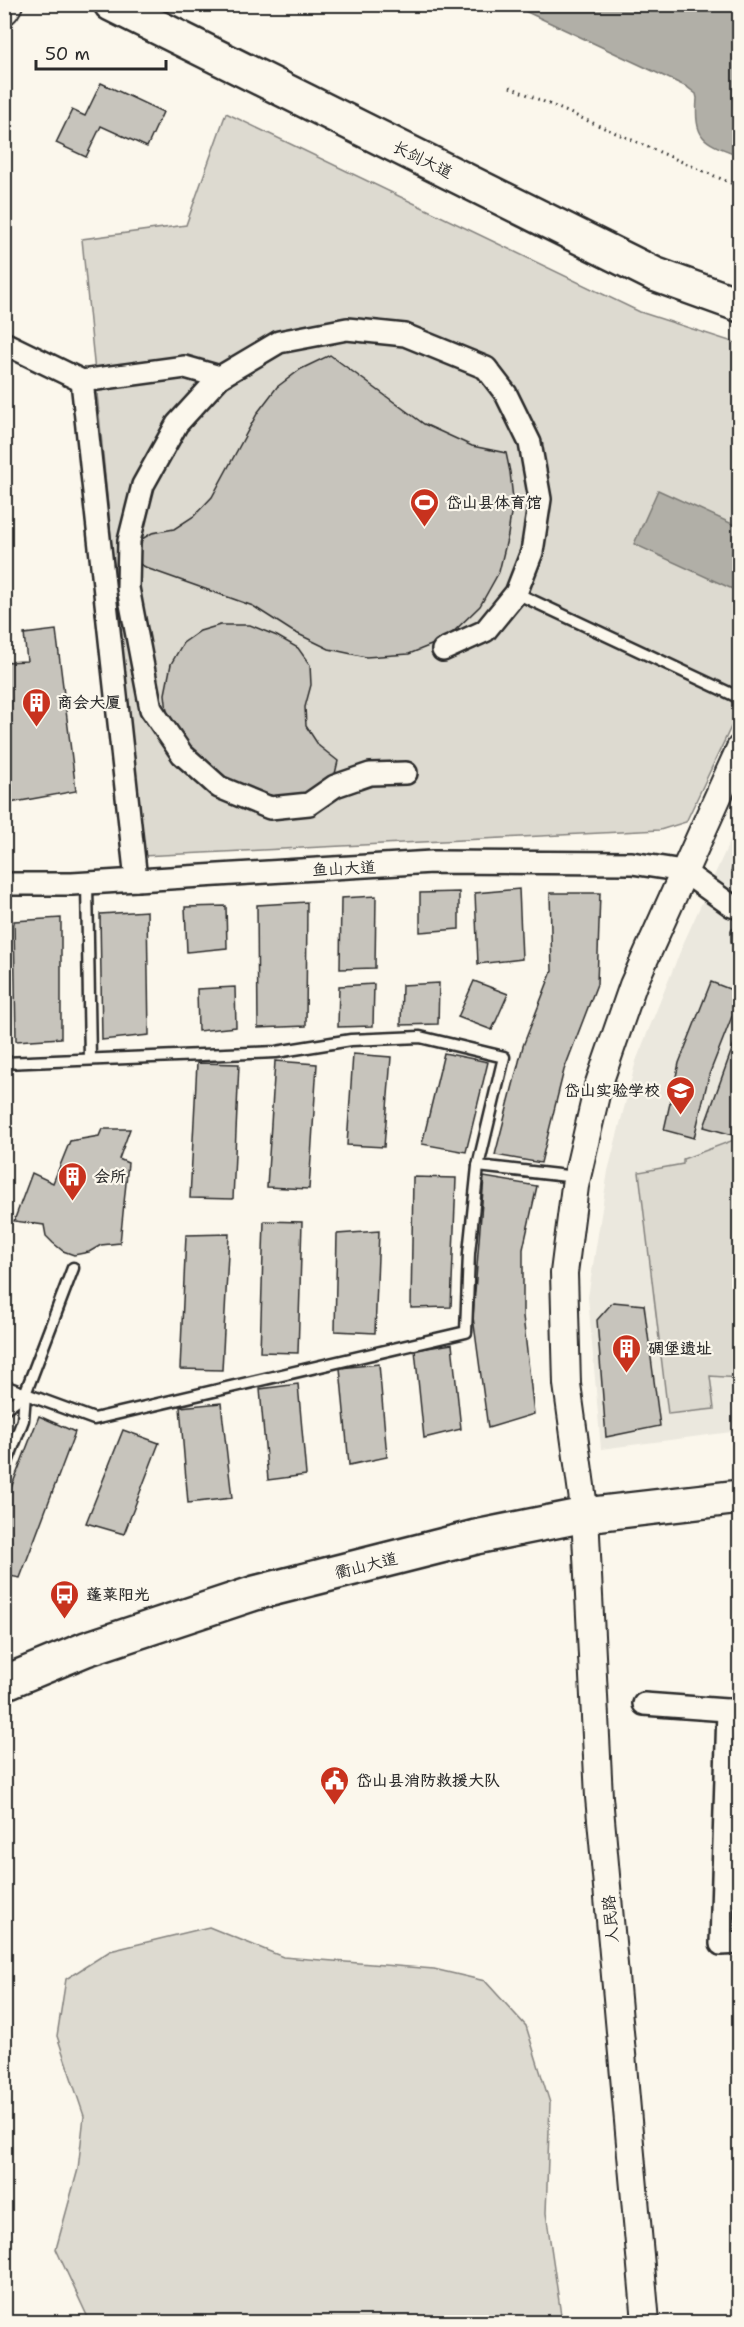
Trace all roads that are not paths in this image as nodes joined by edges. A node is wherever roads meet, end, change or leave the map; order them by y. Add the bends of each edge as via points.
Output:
1 (7, 4) edge
2 (111, 4) edge
3 (147, 4) edge
4 (4, 9) edge
5 (740, 286) edge
6 (740, 305) edge
7 (4, 343) edge
8 (220, 377) junction
9 (82, 381) junction
10 (516, 593) junction
11 (443, 650) dead end
12 (740, 698) edge
13 (740, 748) edge
14 (406, 773) dead end
15 (683, 871) junction
16 (136, 880) junction
17 (87, 883) junction
18 (4, 884) edge
19 (740, 908) edge
20 (90, 1059) junction
21 (4, 1063) edge
22 (478, 1166) junction
23 (577, 1177) junction
24 (73, 1268) dead end
25 (4, 1386) edge
26 (25, 1394) junction
27 (4, 1409) edge
28 (4, 1470) edge
29 (740, 1479) edge
30 (740, 1497) edge
31 (584, 1506) junction
32 (4, 1662) edge
33 (4, 1683) edge
34 (644, 1704) dead end
35 (734, 1710) edge
36 (740, 1943) edge
37 (646, 2322) edge

1 - 4 main road
2 - 6 main road, 长剑大道 via 654,274
3 - 5 main road, 长剑大道 via 657,256
7 - 9 street
8 - 9 street via 185,367
8 - 10 street via 279,342 346,329 405,335 486,368 506,394 530,443 540,499 532,552
8 - 14 street via 177,424 149,474 129,541 128,588 151,709 182,754 219,787 270,808 309,804 335,786 370,774
9 - 16 street
10 - 11 street via 485,631
10 - 12 lane
13 - 15 street, 人民路
15 - 16 street, 鱼山大道 via 632,863 432,862
15 - 19 street
15 - 23 street, 人民路 via 629,996 598,1086
16 - 17 street, 鱼山大道
17 - 18 street, 鱼山大道
17 - 20 lane
20 - 21 lane
20 - 22 lane via 276,1052 351,1040 420,1037 504,1057
22 - 23 lane
22 - 26 lane via 466,1332 94,1419
23 - 31 street, 人民路 via 564,1273 567,1384
24 - 26 lane
25 - 26 lane
26 - 27 lane
26 - 28 lane via 23,1420
29 - 31 main road, 衢山大道
30 - 31 main road, 衢山大道
31 - 32 main road, 衢山大道 via 472,1520 250,1576 80,1632
31 - 33 main road, 衢山大道 via 476,1538 255,1593 86,1649
31 - 37 street, 人民路 via 599,1797
34 - 35 street
35 - 36 street via 721,1944

